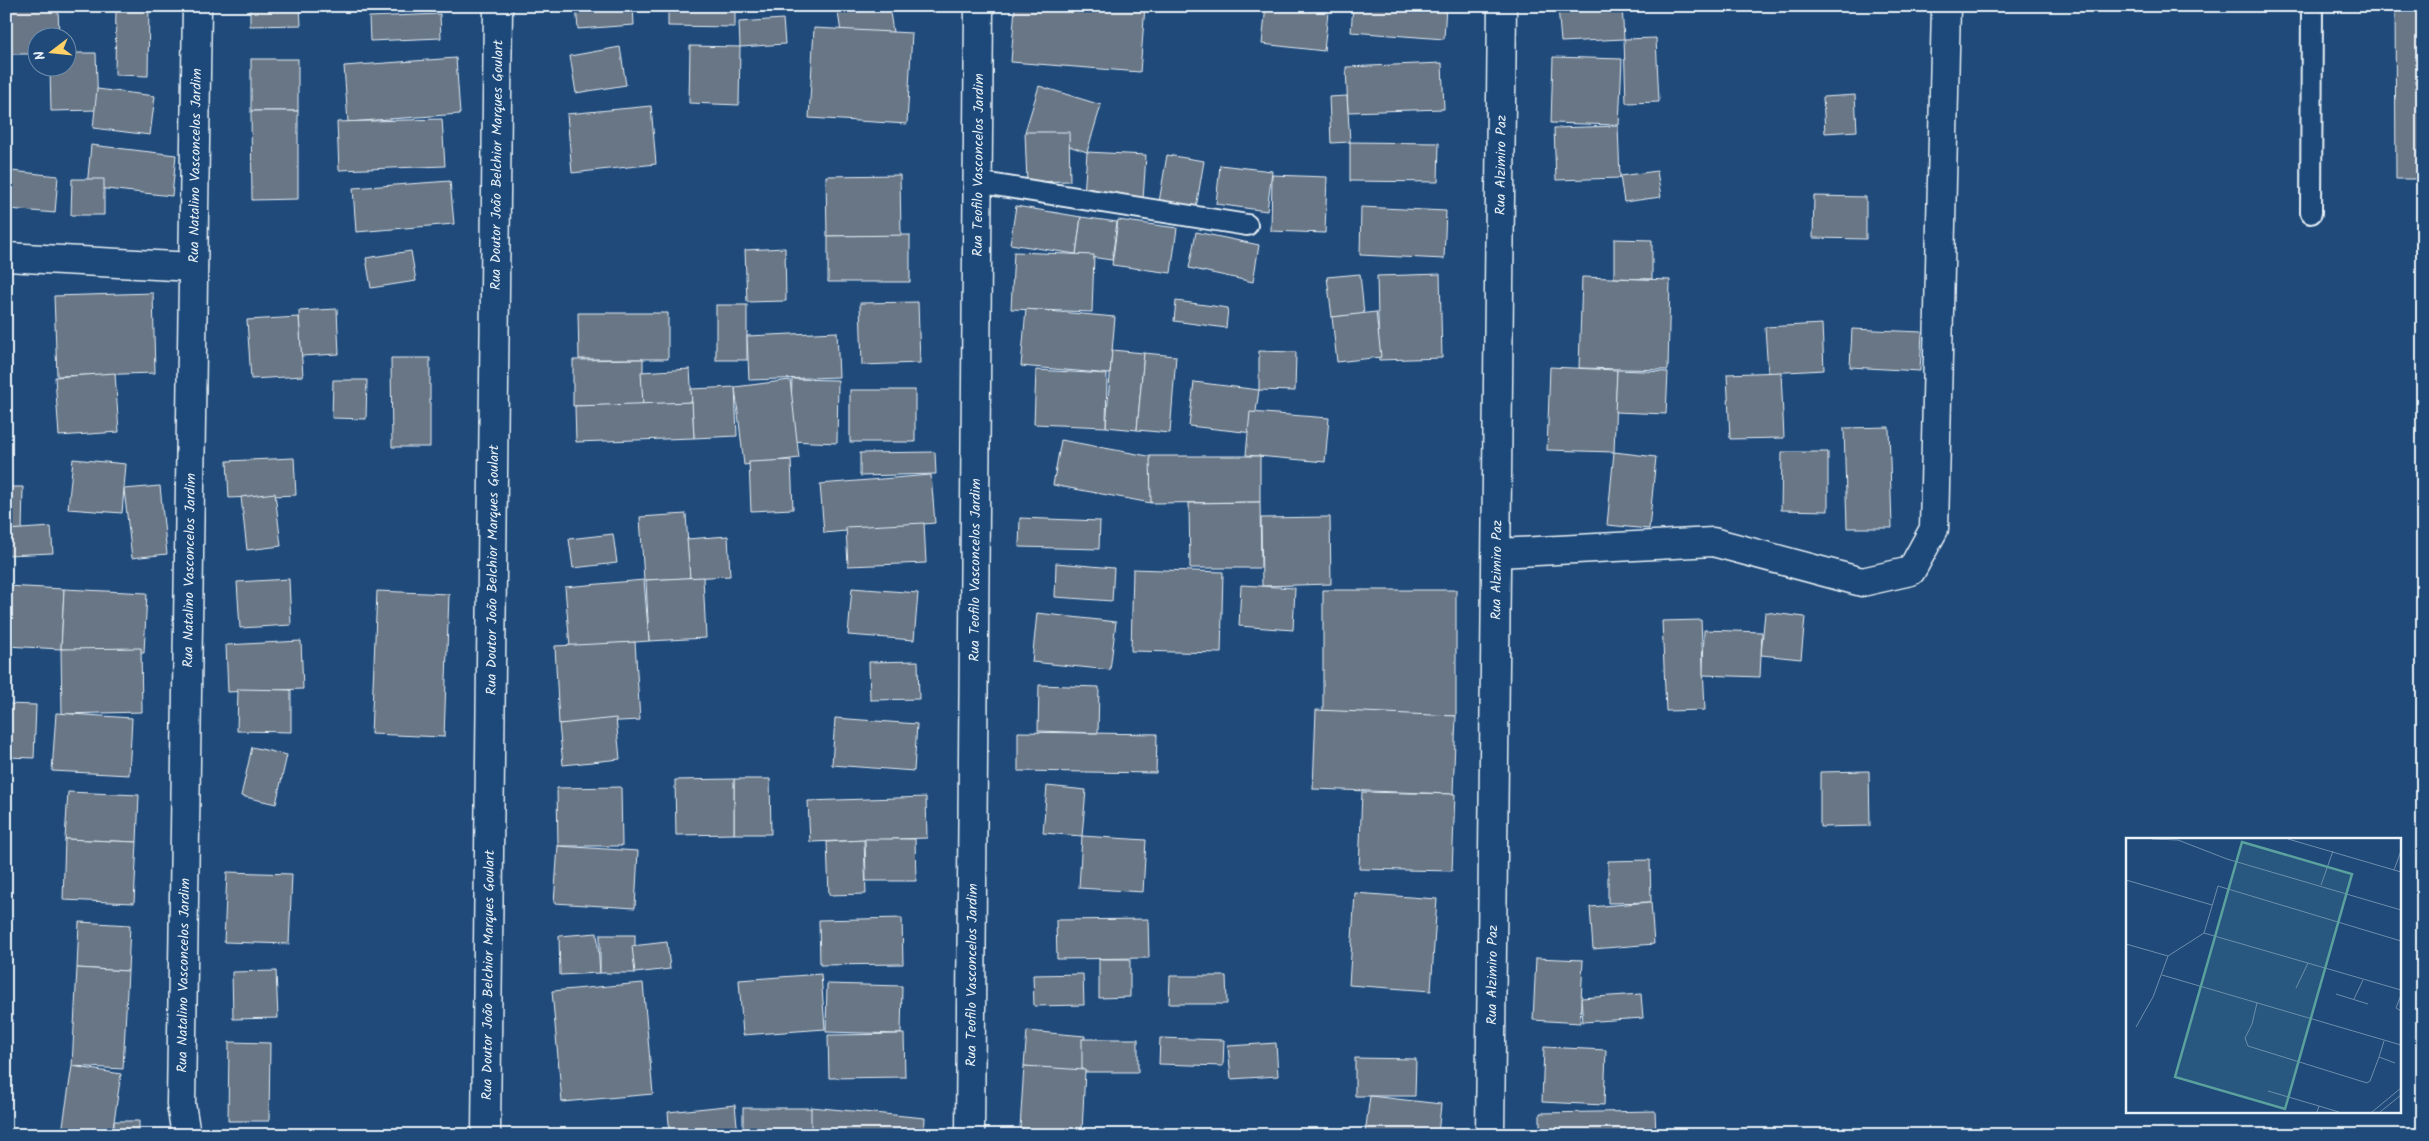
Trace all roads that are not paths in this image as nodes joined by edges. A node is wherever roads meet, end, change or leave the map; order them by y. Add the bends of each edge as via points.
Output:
1 (197, 6) edge
2 (498, 6) edge
3 (979, 6) edge
4 (1502, 6) edge
5 (1946, 6) edge
6 (2312, 6) edge
7 (976, 182) junction
8 (2311, 213) dead end
9 (1246, 224) dead end
10 (6, 257) edge
11 (193, 267) junction
12 (1497, 554) junction
13 (186, 1135) edge
14 (486, 1135) edge
15 (970, 1135) edge
16 (1490, 1135) edge

1 - 11 street, Rua Natalino Vasconcelos Jardim
2 - 14 street, Rua Doutor João Belchior Marques Goulart
3 - 7 street, Rua Teofilo Vasconcelos Jardim
4 - 12 street, Rua Alzimiro Paz
5 - 12 street via 1934,528 1911,571 1862,582 1713,542
6 - 8 lane
7 - 9 lane
7 - 15 street, Rua Teofilo Vasconcelos Jardim
10 - 11 street
11 - 13 street, Rua Natalino Vasconcelos Jardim via 181,1104
12 - 16 street, Rua Alzimiro Paz

